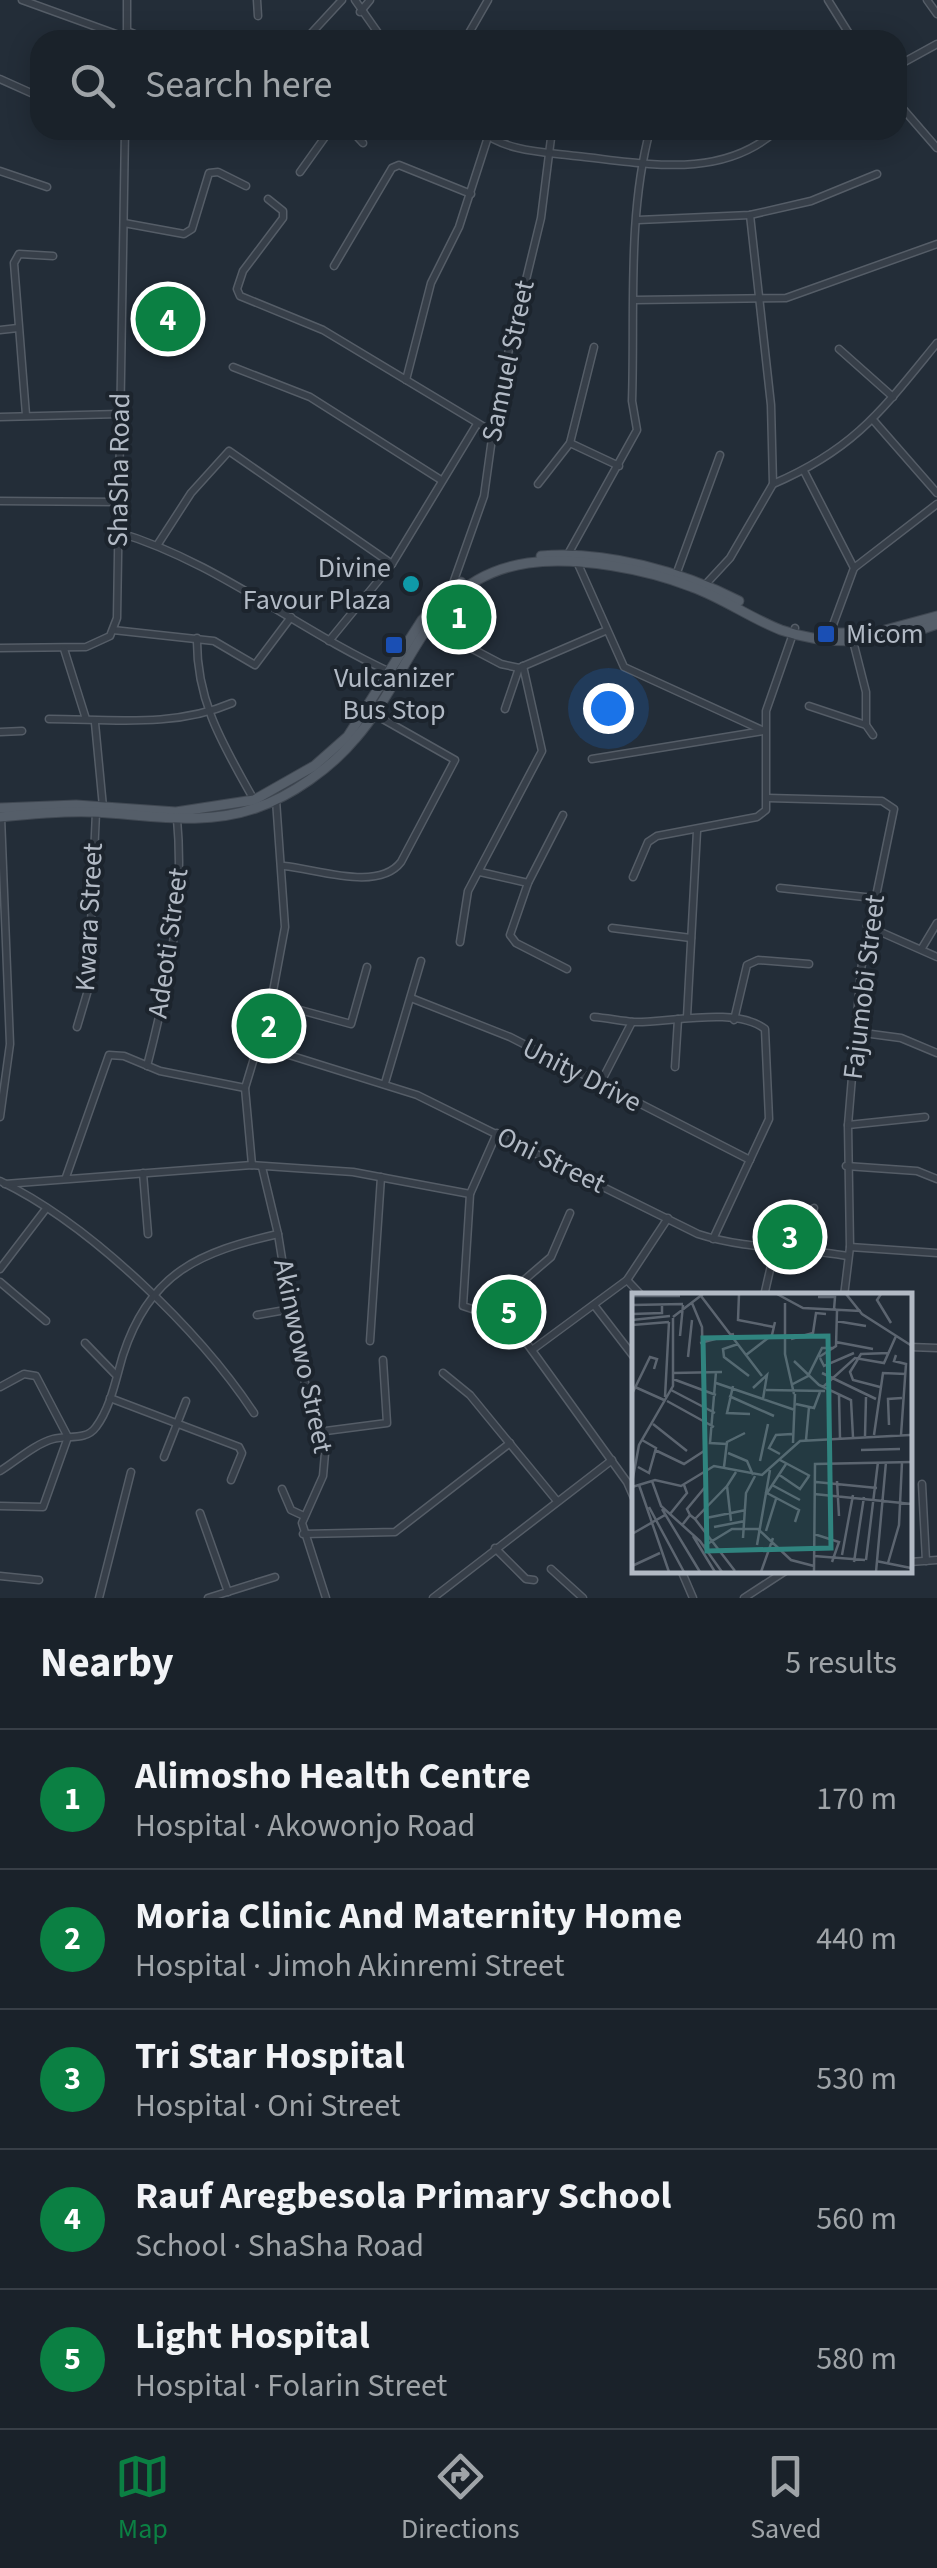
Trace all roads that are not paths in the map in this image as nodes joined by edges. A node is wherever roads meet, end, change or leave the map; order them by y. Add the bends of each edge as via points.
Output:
1 (22, 0) edge
2 (127, 0) edge
3 (257, 0) edge
4 (342, 0) edge
5 (355, 0) edge
6 (370, 0) edge
7 (488, 0) edge
8 (828, 0) edge
9 (927, 0) edge
10 (360, 12) junction
11 (937, 14) edge
12 (258, 16) dead end
13 (107, 30) edge
14 (127, 30) edge
15 (314, 30) edge
16 (375, 30) edge
17 (471, 30) edge
18 (846, 30) edge
19 (937, 44) edge
20 (907, 60) edge
21 (0, 78) edge
22 (30, 92) edge
23 (907, 114) edge
24 (125, 140) edge
25 (323, 140) edge
26 (487, 140) edge
27 (498, 140) edge
28 (550, 140) edge
29 (647, 140) edge
30 (762, 140) edge
31 (937, 148) edge
32 (548, 155) junction
33 (640, 165) junction
34 (0, 171) edge
35 (300, 172) dead end
36 (877, 174) dead end
37 (246, 186) dead end
38 (47, 187) dead end
39 (471, 194) junction
40 (268, 199) dead end
41 (750, 215) junction
42 (638, 220) junction
43 (124, 223) junction
44 (937, 244) edge
45 (53, 256) dead end
46 (334, 266) dead end
47 (756, 298) junction
48 (635, 300) junction
49 (18, 328) junction
50 (0, 330) edge
51 (937, 343) edge
52 (594, 347) dead end
53 (839, 349) dead end
54 (233, 367) dead end
55 (406, 380) junction
56 (893, 397) junction
57 (120, 414) junction
58 (26, 415) junction
59 (0, 416) edge
60 (874, 421) junction
61 (477, 424) junction
62 (490, 431) junction
63 (570, 443) junction
64 (720, 455) dead end
65 (619, 466) junction
66 (804, 471) junction
67 (937, 476) edge
68 (441, 480) junction
69 (538, 484) dead end
70 (774, 484) junction
71 (930, 485) junction
72 (937, 492) edge
73 (0, 501) edge
74 (118, 502) junction
75 (937, 504) edge
76 (117, 532) junction
77 (158, 544) junction
78 (567, 556) junction
79 (392, 564) junction
80 (578, 564) junction
81 (854, 568) junction
82 (676, 575) junction
83 (705, 586) junction
84 (452, 592) junction
85 (937, 616) edge
86 (291, 617) junction
87 (937, 624) edge
88 (428, 625) junction
89 (113, 630) junction
90 (606, 631) junction
91 (794, 631) junction
92 (829, 637) junction
93 (197, 638) junction
94 (853, 640) junction
95 (328, 642) junction
96 (0, 648) edge
97 (64, 649) junction
98 (521, 667) junction
99 (394, 674) junction
100 (232, 703) dead end
101 (809, 706) dead end
102 (505, 709) dead end
103 (206, 714) junction
104 (374, 714) junction
105 (49, 719) dead end
106 (86, 719) junction
107 (95, 724) junction
108 (866, 726) junction
109 (22, 731) dead end
110 (764, 731) junction
111 (0, 732) edge
112 (873, 735) dead end
113 (592, 759) dead end
114 (768, 798) junction
115 (276, 799) junction
116 (254, 800) junction
117 (0, 808) edge
118 (100, 809) junction
119 (563, 815) dead end
120 (1, 817) edge
121 (176, 819) junction
122 (697, 831) junction
123 (284, 866) junction
124 (480, 872) junction
125 (633, 877) dead end
126 (528, 883) junction
127 (780, 888) dead end
128 (874, 898) junction
129 (937, 923) edge
130 (867, 926) junction
131 (612, 928) dead end
132 (692, 938) junction
133 (460, 942) dead end
134 (922, 948) junction
135 (937, 957) edge
136 (421, 961) dead end
137 (809, 964) dead end
138 (366, 966) dead end
139 (567, 969) dead end
140 (411, 998) junction
141 (271, 1002) junction
142 (594, 1016) dead end
143 (683, 1018) junction
144 (734, 1020) junction
145 (633, 1022) junction
146 (77, 1027) dead end
147 (856, 1032) junction
148 (256, 1045) junction
149 (937, 1053) edge
150 (147, 1066) junction
151 (675, 1067) dead end
152 (386, 1083) junction
153 (600, 1084) junction
154 (245, 1088) junction
155 (0, 1117) edge
156 (926, 1117) dead end
157 (848, 1125) junction
158 (497, 1133) junction
159 (750, 1160) junction
160 (257, 1166) junction
161 (846, 1166) junction
162 (143, 1173) junction
163 (66, 1176) junction
164 (381, 1177) junction
165 (937, 1179) edge
166 (3, 1182) edge
167 (470, 1194) junction
168 (814, 1208) dead end
169 (45, 1210) junction
170 (570, 1213) dead end
171 (668, 1218) junction
172 (148, 1234) dead end
173 (278, 1234) junction
174 (713, 1239) junction
175 (850, 1246) junction
176 (798, 1247) junction
177 (774, 1248) junction
178 (937, 1253) edge
179 (848, 1256) junction
180 (0, 1269) edge
181 (627, 1280) junction
182 (0, 1282) edge
183 (639, 1293) edge
184 (765, 1293) edge
185 (844, 1293) edge
186 (153, 1295) junction
187 (496, 1302) junction
188 (594, 1305) junction
189 (290, 1309) junction
190 (257, 1315) dead end
191 (46, 1321) dead end
192 (370, 1341) dead end
193 (85, 1343) dead end
194 (912, 1347) edge
195 (937, 1348) edge
196 (532, 1350) junction
197 (632, 1353) edge
198 (382, 1360) dead end
199 (443, 1373) dead end
200 (116, 1376) junction
201 (0, 1387) edge
202 (110, 1398) junction
203 (186, 1401) dead end
204 (254, 1413) dead end
205 (178, 1424) junction
206 (318, 1432) junction
207 (68, 1437) junction
208 (510, 1443) junction
209 (164, 1457) dead end
210 (612, 1460) junction
211 (0, 1471) edge
212 (131, 1472) dead end
213 (231, 1480) dead end
214 (922, 1484) dead end
215 (282, 1490) dead end
216 (632, 1495) edge
217 (557, 1501) junction
218 (0, 1506) edge
219 (200, 1512) dead end
220 (304, 1516) junction
221 (303, 1534) junction
222 (495, 1548) junction
223 (937, 1560) edge
224 (926, 1561) junction
225 (912, 1562) edge
226 (551, 1570) dead end
227 (682, 1573) edge
228 (782, 1573) edge
229 (0, 1576) edge
230 (275, 1576) dead end
231 (40, 1580) dead end
232 (534, 1580) dead end
233 (228, 1592) junction
234 (99, 1598) edge
235 (208, 1598) edge
236 (326, 1598) edge
237 (433, 1598) edge
238 (583, 1598) edge
239 (694, 1598) edge
240 (744, 1598) edge

1 - 13 street
2 - 14 street
3 - 12 street
4 - 15 street
5 - 10 street
6 - 10 street
7 - 17 street
8 - 18 street
9 - 11 street
10 - 16 street
19 - 20 street
21 - 22 street
23 - 31 street
24 - 43 street, ShaSha Road
25 - 35 street
26 - 39 street
27 - 32 street
28 - 32 street, Samuel Street
29 - 33 street
30 - 33 street via 740,155
32 - 33 street
32 - 62 street, Samuel Street via 541,218
33 - 42 street
34 - 38 street
36 - 41 street via 810,201
37 - 43 street via 209,172 192,229 184,234
39 - 46 street via 400,165 392,168
39 - 55 street via 431,283
40 - 55 street via 282,218 244,271 240,296 323,330
41 - 42 street
41 - 47 street
42 - 48 street
43 - 57 street, ShaSha Road
44 - 47 street via 786,298
45 - 49 street via 15,257
47 - 48 street
47 - 70 street
48 - 65 street via 636,430
49 - 50 street
49 - 58 street
51 - 56 street
52 - 63 street
53 - 56 street
54 - 68 street via 310,397
55 - 61 street
56 - 60 street
57 - 58 street
57 - 74 street, ShaSha Road
58 - 59 street
60 - 66 street
60 - 71 street
61 - 62 street
61 - 68 street
62 - 84 street, Samuel Street via 484,496
63 - 65 street
63 - 69 street
64 - 82 street
65 - 78 street
66 - 70 street
66 - 81 street
67 - 71 street
68 - 79 street
70 - 83 street via 730,558
71 - 72 street
73 - 74 street
74 - 76 street, ShaSha Road
75 - 81 street
76 - 77 street
76 - 89 street, ShaSha Road
77 - 79 street via 229,451
77 - 86 street
78 - 82 main road
78 - 84 main road via 513,560 470,576
79 - 95 street
80 - 84 main road via 512,566
80 - 90 street
80 - 91 main road via 688,585
81 - 92 street
82 - 83 main road
83 - 91 main road
84 - 88 main road
84 - 99 main road via 422,620
85 - 92 main road
86 - 93 street via 254,665
86 - 95 street
87 - 94 main road
88 - 98 street via 501,664
88 - 99 main road
89 - 93 street
89 - 97 street via 96,643
90 - 98 street
90 - 110 street via 616,656 635,676
91 - 92 main road
91 - 110 street
92 - 94 main road
93 - 103 street
94 - 108 street via 866,692
95 - 99 street
96 - 97 street
97 - 106 street
98 - 102 street
98 - 124 street via 542,751
99 - 104 main road
99 - 116 main road via 332,752
100 - 103 street
101 - 108 street
103 - 107 street
103 - 116 street
104 - 115 main road via 332,761
104 - 123 street via 455,760 401,862 390,874 370,877
105 - 106 street
106 - 107 street
107 - 118 street, Kwara Street
108 - 112 street
109 - 111 street
110 - 113 street
110 - 114 street
114 - 122 street via 757,817
114 - 128 street, Fajumobi Street via 892,806
115 - 121 main road via 240,812
115 - 123 street, Akinwowo Street
116 - 118 main road via 176,812
117 - 118 main road
118 - 120 main road
118 - 121 main road
118 - 146 street, Kwara Street via 88,990
119 - 126 street
120 - 155 street via 10,1044
121 - 150 street, Adeoti Street via 180,883
122 - 125 street via 656,836
122 - 132 street
123 - 141 street, Akinwowo Street via 285,927
124 - 126 street
124 - 133 street via 468,890
126 - 139 street via 510,935
127 - 128 street
128 - 130 street, Fajumobi Street
129 - 134 street
130 - 134 street
130 - 147 street, Fajumobi Street
131 - 132 street
132 - 143 street
134 - 135 street
136 - 140 street
137 - 144 street via 746,964
138 - 141 street via 350,1024
140 - 152 street
140 - 153 street, Unity Drive via 510,1037
141 - 148 street, Akinwowo Street
142 - 145 street
143 - 144 street
143 - 145 street
143 - 151 street
144 - 159 street via 765,1029 769,1118
145 - 153 street
147 - 149 street via 901,1038
147 - 157 street, Fajumobi Street
148 - 152 street, Oni Street
148 - 154 street, Akinwowo Street
150 - 154 street
150 - 163 street via 108,1055
152 - 158 street, Oni Street
153 - 159 street, Unity Drive
154 - 160 street, Akinwowo Street
156 - 157 street
157 - 161 street, Fajumobi Street
158 - 167 street
158 - 171 street, Oni Street
159 - 174 street
160 - 162 street
160 - 164 street
160 - 173 street, Akinwowo Street
161 - 165 street
161 - 175 street, Fajumobi Street
162 - 163 street
162 - 172 street
163 - 166 street
164 - 167 street
164 - 192 street
166 - 169 street
167 - 187 street via 460,1302 475,1310
168 - 176 street
169 - 180 street
169 - 186 street
170 - 187 street via 558,1249
171 - 174 street, Oni Street
171 - 181 street
173 - 186 street via 202,1255
173 - 189 street, Akinwowo Street
174 - 177 street, Oni Street
175 - 178 street
175 - 179 street, Fajumobi Street
176 - 177 street, Oni Street
176 - 179 street, Oni Street
177 - 184 street
179 - 185 street, Fajumobi Street
181 - 183 street
181 - 188 street
182 - 191 street
186 - 200 street
186 - 204 street
187 - 196 street
188 - 196 street
188 - 197 street
189 - 190 street
189 - 206 street, Akinwowo Street
193 - 200 street
194 - 195 street
196 - 210 street
198 - 206 street via 387,1424
199 - 208 street
200 - 202 street
201 - 207 street via 24,1374 36,1376
202 - 205 street
202 - 207 street via 92,1432
203 - 205 street
205 - 209 street
205 - 213 street via 239,1447
206 - 220 street, Akinwowo Street via 325,1470
207 - 211 street via 49,1440
207 - 218 street via 43,1507
208 - 217 street
208 - 221 street via 394,1532
210 - 216 street
210 - 217 street
212 - 234 street
214 - 224 street
215 - 220 street via 291,1510
217 - 222 street
219 - 233 street
220 - 221 street, Akinwowo Street
221 - 236 street, Akinwowo Street
222 - 232 street
222 - 237 street
223 - 224 street
224 - 225 street
226 - 238 street
227 - 239 street
228 - 240 street
229 - 231 street
230 - 233 street
233 - 235 street

